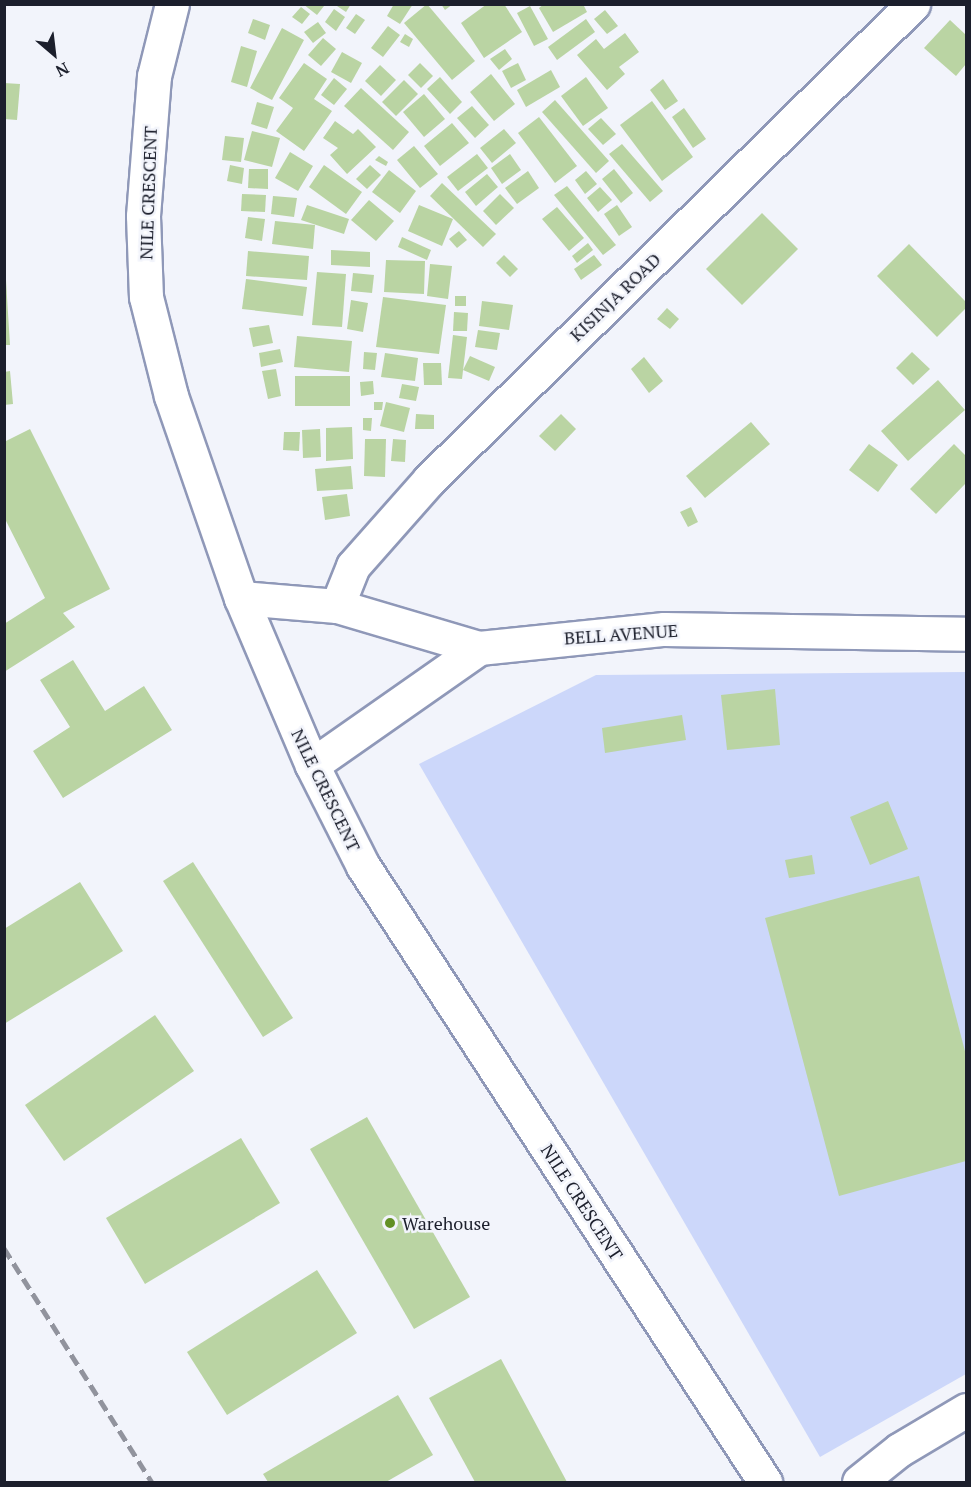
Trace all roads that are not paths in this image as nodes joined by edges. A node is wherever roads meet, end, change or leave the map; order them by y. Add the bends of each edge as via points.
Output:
1 (172, 4) edge
2 (913, 4) edge
3 (241, 598) junction
4 (337, 606) junction
5 (966, 634) edge
6 (479, 648) junction
7 (312, 765) junction
8 (966, 1410) edge
9 (765, 1482) edge
10 (859, 1482) edge

1 - 3 street, NILE CRESCENT via 154,76 143,216 146,297 171,396
2 - 4 street, KISINJA ROAD via 429,480 353,567
3 - 4 street
3 - 7 street, NILE CRESCENT
4 - 6 street
5 - 6 street, BELL AVENUE via 664,629
6 - 7 street, BELL AVENUE
7 - 9 street, NILE CRESCENT via 374,884
8 - 10 street via 899,1450

